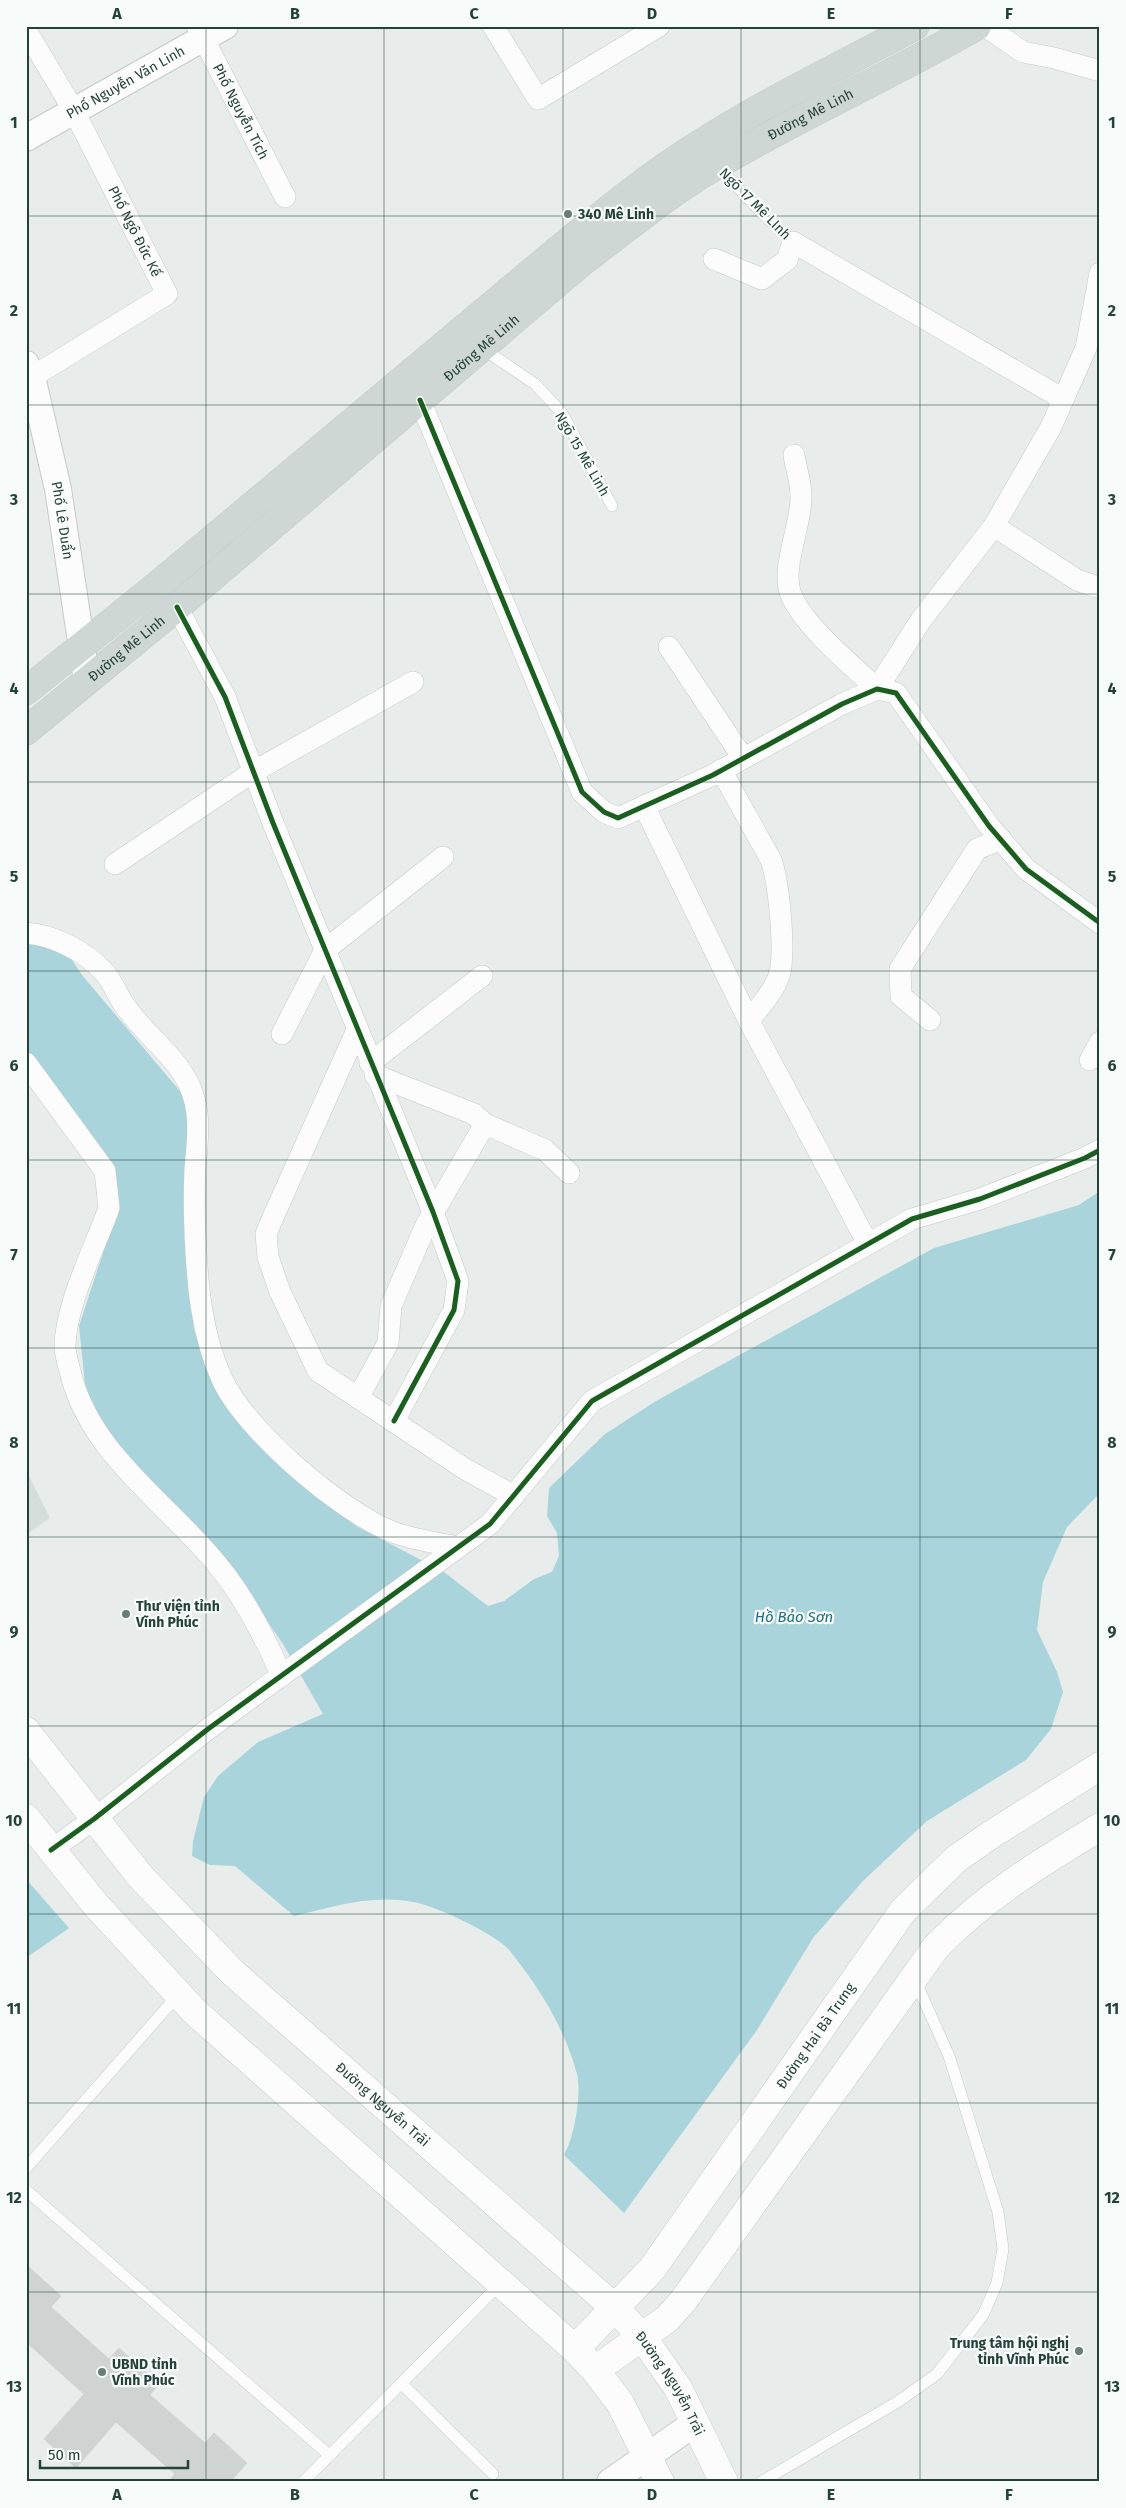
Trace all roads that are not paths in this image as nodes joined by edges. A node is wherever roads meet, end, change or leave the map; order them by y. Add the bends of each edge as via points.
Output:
1 (493, 26) edge
2 (915, 26) edge
3 (977, 26) edge
4 (985, 26) edge
5 (657, 27) edge
6 (26, 30) edge
7 (209, 30) edge
8 (1100, 71) edge
9 (74, 111) junction
10 (26, 138) edge
11 (716, 165) junction
12 (286, 197) dead end
13 (793, 242) junction
14 (714, 259) dead end
15 (1100, 273) edge
16 (480, 347) junction
17 (28, 372) edge
18 (1063, 398) junction
19 (420, 400) junction
20 (794, 455) dead end
21 (612, 506) dead end
22 (994, 526) junction
23 (1100, 588) edge
24 (177, 607) junction
25 (83, 646) junction
26 (669, 647) dead end
27 (87, 681) junction
28 (412, 682) dead end
29 (877, 689) junction
30 (26, 691) edge
31 (26, 731) edge
32 (743, 758) junction
33 (721, 770) junction
34 (253, 772) junction
35 (644, 806) junction
36 (1000, 839) junction
37 (443, 857) dead end
38 (115, 864) dead end
39 (1100, 923) edge
40 (26, 933) edge
41 (325, 950) junction
42 (482, 976) dead end
43 (930, 1020) dead end
44 (749, 1021) junction
45 (357, 1030) junction
46 (282, 1034) dead end
47 (26, 1063) edge
48 (373, 1069) junction
49 (485, 1124) junction
50 (1100, 1150) edge
51 (569, 1173) dead end
52 (433, 1212) junction
53 (868, 1244) junction
54 (358, 1398) junction
55 (394, 1421) junction
56 (514, 1496) junction
57 (453, 1551) junction
58 (285, 1674) junction
59 (26, 1731) edge
60 (1100, 1766) edge
61 (26, 1818) edge
62 (94, 1820) junction
63 (1100, 1827) edge
64 (51, 1850) junction
65 (914, 1978) junction
66 (178, 1995) junction
67 (26, 2168) edge
68 (26, 2190) edge
69 (500, 2284) junction
70 (616, 2309) junction
71 (642, 2337) junction
72 (575, 2349) junction
73 (595, 2370) junction
74 (402, 2384) junction
75 (695, 2423) junction
76 (329, 2455) junction
77 (647, 2456) junction
78 (493, 2474) dead end
79 (303, 2482) edge
80 (610, 2482) edge
81 (660, 2482) edge
82 (724, 2482) edge
83 (761, 2482) edge

1 - 5 street via 538,99
2 - 25 main road, Đường Mê Linh via 742,119 636,188
3 - 11 main road, Đường Mê Linh
4 - 8 street via 1023,52
6 - 9 street, Phố Ngô Đức Kế
7 - 9 street, Phố Nguyễn Văn Linh
7 - 12 street, Phố Nguyễn Tích
9 - 10 street, Phố Nguyễn Văn Linh
9 - 17 street, Phố Ngô Đức Kế via 167,294
11 - 13 lane, Ngõ 17 Mê LInh
11 - 16 main road, Đường Mê Linh via 582,262
13 - 14 street via 787,260 762,279
13 - 18 street
15 - 18 street via 1086,348
16 - 19 main road, Đường Mê Linh
16 - 21 lane, Ngõ 15 Mê Linh via 535,384 562,413
17 - 25 street, Phố Lê Duẩn via 58,488
18 - 22 street via 1051,426
19 - 24 main road, Đường Mê Linh
19 - 35 street via 582,792 604,812 618,818
20 - 29 street via 801,495 788,580 792,597 813,626
22 - 23 street via 1077,580
22 - 29 street via 921,620
24 - 27 main road, Đường Mê Linh
24 - 34 street via 225,697
25 - 27 street, Phố Lê Duẩn
25 - 30 main road, Đường Mê Linh
26 - 32 street
27 - 31 main road, Đường Mê Linh
28 - 34 street
29 - 32 street via 842,704
29 - 36 street via 896,693
32 - 33 street
33 - 35 street
33 - 44 street via 771,860 777,881 782,955 779,974
34 - 38 street
34 - 41 street
35 - 44 street
36 - 39 street via 1026,869
36 - 43 street via 977,849 900,969 901,996
37 - 41 street
40 - 57 street via 63,944 103,970 137,1022 176,1064 187,1081 197,1116 194,1207 201,1302 215,1360 233,1398 278,1450 335,1496 394,1532
41 - 45 street
41 - 46 street
42 - 48 street
44 - 53 street
45 - 48 street
45 - 54 street via 266,1240 280,1292 318,1370
47 - 58 street via 105,1171 109,1193 109,1208 72,1306 67,1328 65,1350 85,1415 101,1440 226,1575 254,1616
48 - 49 street via 474,1114
48 - 52 street
49 - 51 street via 546,1150
49 - 52 street
50 - 53 street via 980,1199 912,1219
52 - 54 street via 392,1306 388,1343
52 - 55 street via 458,1281 454,1310
53 - 56 street via 592,1401
54 - 55 street
55 - 56 street via 465,1469
56 - 57 street via 490,1524
57 - 58 street
58 - 62 street via 208,1729
59 - 62 main road, Đường Nguyễn Trãi
60 - 70 main road, Đường Hai Bà Trưng via 956,1859 903,1911 652,2269
61 - 64 main road
62 - 64 street
62 - 70 main road, Đường Nguyễn Trãi via 140,1876 232,1972
63 - 65 main road via 1017,1877 986,1900 936,1947
64 - 66 main road via 121,1934
65 - 71 main road via 692,2290 667,2318
65 - 83 lane via 949,2056 998,2212 1003,2248 997,2283 983,2315 938,2374 899,2401
66 - 67 lane
66 - 69 main road
68 - 76 lane
69 - 72 main road
69 - 74 lane
70 - 71 main road, Đường Nguyễn Trãi
70 - 72 main road, Đường Hai Bà Trưng
71 - 73 main road
71 - 75 main road, Đường Nguyễn Trãi via 678,2388
72 - 73 main road
73 - 77 main road via 620,2403
74 - 76 lane
74 - 78 lane
75 - 77 street
75 - 82 main road, Đường Nguyễn Trãi
76 - 79 lane
77 - 80 street
77 - 81 main road

